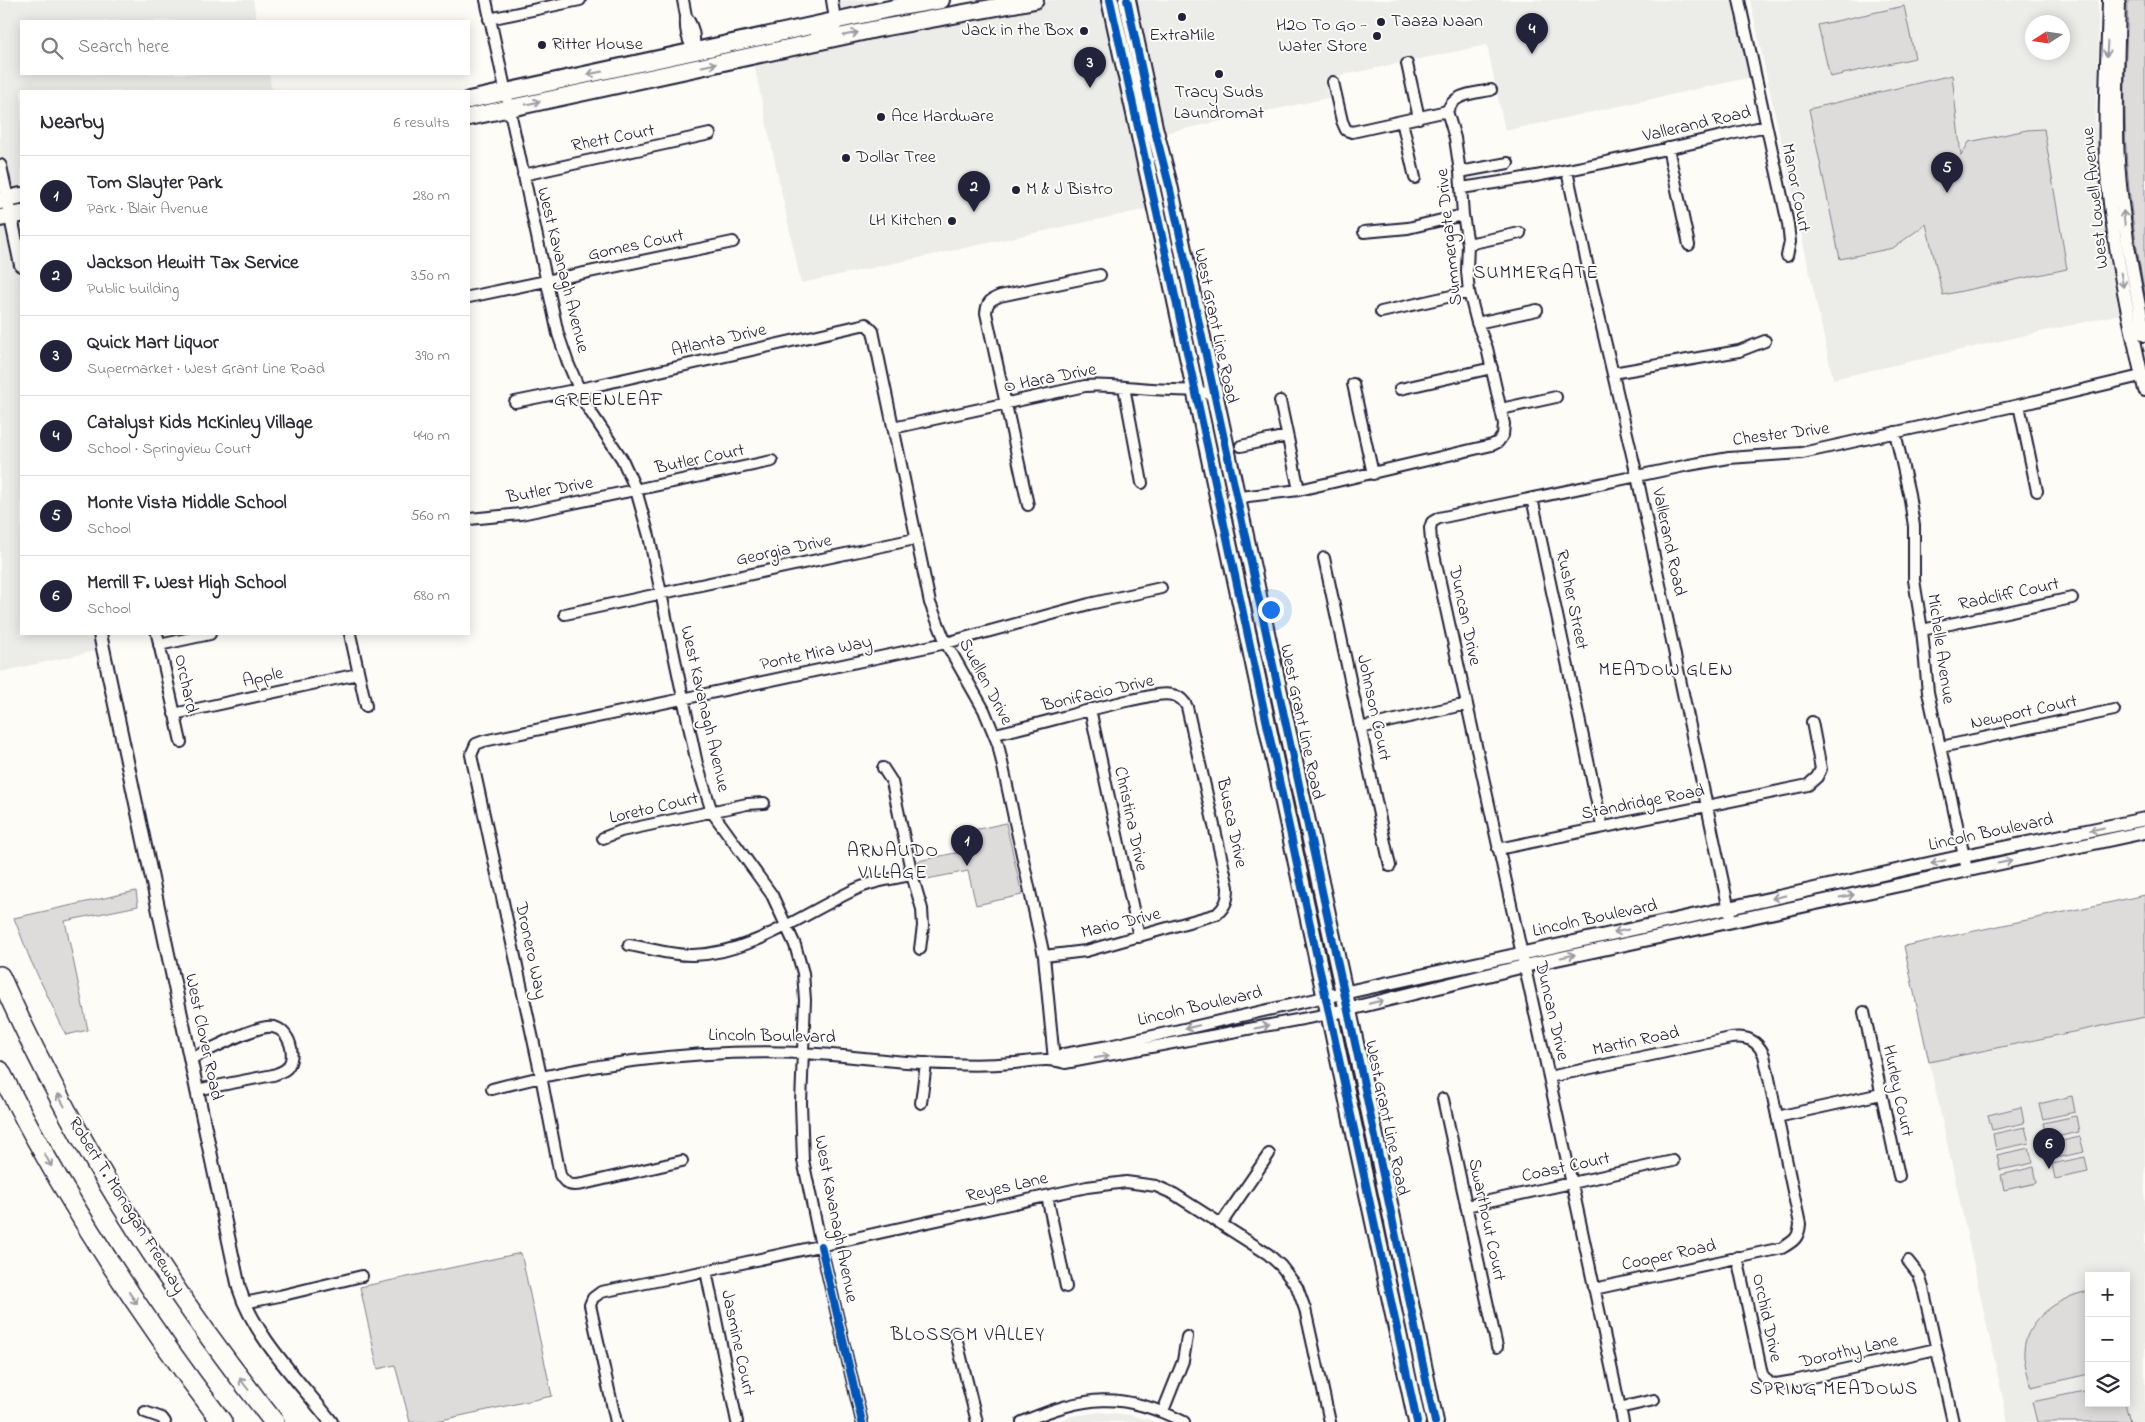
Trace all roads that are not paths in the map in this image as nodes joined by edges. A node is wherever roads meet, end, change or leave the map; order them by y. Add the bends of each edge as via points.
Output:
1 (486, 0) edge
2 (580, 0) edge
3 (683, 0) edge
4 (832, 0) edge
5 (941, 0) edge
6 (1035, 0) edge
7 (1110, 0) edge
8 (1127, 0) edge
9 (1739, 0) edge
10 (2109, 0) edge
11 (2118, 0) edge
12 (489, 18) junction
13 (836, 21) junction
14 (775, 50) junction
15 (694, 51) junction
16 (1407, 64) dead end
17 (1332, 82) dead end
18 (606, 87) junction
19 (1491, 90) dead end
20 (470, 100) edge
21 (507, 100) junction
22 (1447, 111) junction
23 (470, 117) edge
24 (1419, 118) junction
25 (1402, 121) junction
26 (1766, 126) junction
27 (710, 134) dead end
28 (1668, 148) junction
29 (1508, 164) dead end
30 (0, 166) edge
31 (1568, 171) junction
32 (1460, 172) junction
33 (523, 175) junction
34 (1415, 178) dead end
35 (1461, 188) junction
36 (9, 199) edge
37 (1463, 214) junction
38 (11, 216) edge
39 (1364, 232) dead end
40 (1520, 233) dead end
41 (732, 242) dead end
42 (1164, 243) junction
43 (1468, 244) junction
44 (1688, 245) dead end
45 (1787, 256) dead end
46 (20, 260) edge
47 (1187, 272) junction
48 (1100, 275) dead end
49 (546, 281) junction
50 (1469, 292) junction
51 (470, 298) edge
52 (1536, 310) dead end
53 (1381, 312) dead end
54 (1477, 323) junction
55 (866, 324) joint
56 (2145, 335) edge
57 (1765, 341) dead end
58 (1492, 368) junction
59 (1613, 373) junction
60 (2143, 375) edge
61 (1353, 384) dead end
62 (1124, 387) junction
63 (1400, 389) dead end
64 (579, 390) junction
65 (1195, 390) junction
66 (2145, 390) edge
67 (1214, 395) junction
68 (1556, 397) dead end
69 (1280, 401) dead end
70 (515, 402) dead end
71 (1005, 404) junction
72 (2019, 406) junction
73 (1501, 409) junction
74 (893, 428) junction
75 (1895, 432) junction
76 (1287, 436) junction
77 (1241, 446) dead end
78 (772, 461) dead end
79 (1373, 474) junction
80 (1637, 476) junction
81 (1142, 483) dead end
82 (636, 490) junction
83 (1299, 490) junction
84 (2037, 492) dead end
85 (1237, 497) junction
86 (1532, 498) junction
87 (1220, 501) junction
88 (1028, 505) dead end
89 (470, 519) edge
90 (1430, 534) joint
91 (915, 539) junction
92 (1324, 558) dead end
93 (1161, 588) dead end
94 (661, 594) junction
95 (2072, 598) dead end
96 (565, 614) dead end
97 (1922, 630) junction
98 (100, 635) edge
99 (157, 635) edge
100 (205, 635) edge
101 (350, 635) edge
102 (946, 643) junction
103 (159, 645) junction
104 (358, 674) junction
105 (683, 700) junction
106 (1467, 704) junction
107 (366, 706) dead end
108 (1090, 709) junction
109 (2114, 710) dead end
110 (174, 714) junction
111 (1812, 722) dead end
112 (1191, 723) joint
113 (1360, 728) junction
114 (995, 734) junction
115 (181, 742) dead end
116 (476, 744) joint
117 (1941, 747) junction
118 (883, 768) dead end
119 (764, 803) dead end
120 (1707, 807) junction
121 (712, 812) junction
122 (2145, 819) edge
123 (1602, 826) junction
124 (2145, 832) edge
125 (603, 838) dead end
126 (1498, 849) junction
127 (1964, 856) junction
128 (1390, 866) dead end
129 (1967, 870) junction
130 (912, 875) junction
131 (1730, 915) junction
132 (1206, 919) joint
133 (787, 927) junction
134 (1139, 937) junction
135 (629, 945) dead end
136 (920, 949) dead end
137 (1521, 953) junction
138 (1044, 956) junction
139 (1524, 966) junction
140 (1, 977) edge
141 (1343, 993) junction
142 (1325, 997) junction
143 (1347, 1010) junction
144 (1864, 1012) dead end
145 (1329, 1014) junction
146 (804, 1053) junction
147 (190, 1058) junction
148 (1054, 1060) junction
149 (926, 1063) junction
150 (0, 1071) edge
151 (541, 1076) junction
152 (1549, 1077) junction
153 (196, 1090) junction
154 (492, 1090) dead end
155 (1881, 1094) junction
156 (1444, 1099) dead end
157 (922, 1103) dead end
158 (1777, 1117) junction
159 (1269, 1154) dead end
160 (682, 1161) dead end
161 (1673, 1161) dead end
162 (1899, 1176) dead end
163 (1571, 1184) junction
164 (1047, 1196) junction
165 (1466, 1206) junction
166 (1222, 1224) junction
167 (821, 1246) junction
168 (1737, 1257) junction
169 (1908, 1261) dead end
170 (706, 1271) junction
171 (362, 1276) dead end
172 (1066, 1287) dead end
173 (1594, 1289) junction
174 (244, 1303) junction
175 (955, 1333) dead end
176 (1187, 1337) dead end
177 (1497, 1347) dead end
178 (1936, 1349) junction
179 (1769, 1383) joint
180 (1654, 1400) dead end
181 (1620, 1408) junction
182 (1163, 1411) junction
183 (145, 1412) dead end
184 (165, 1422) edge
185 (222, 1422) edge
186 (274, 1422) edge
187 (331, 1422) edge
188 (616, 1422) edge
189 (737, 1422) edge
190 (862, 1422) edge
191 (977, 1422) edge
192 (1022, 1422) edge
193 (1184, 1422) edge
194 (1330, 1422) edge
195 (1418, 1422) edge
196 (1435, 1422) edge
197 (1623, 1422) edge
198 (1953, 1422) edge

1 - 12 street, West Kavanagh Avenue
2 - 12 street
3 - 15 street via 687,39
4 - 13 street
5 - 13 main road
14 -> 6 main road
7 - 42 main road, West Grant Line Road
8 - 47 main road, West Grant Line Road
9 - 26 street, Vallerand Road
10 -> 60 street, West Lowell Avenue via 2104,105 2106,162 2114,231
56 -> 11 street, West Lowell Avenue via 2125,229 2118,162
12 - 21 street, West Kavanagh Avenue
13 - 14 street via 834,29 786,41
13 - 15 main road
18 -> 14 main road
15 - 18 street via 688,61 627,75
15 -> 21 main road
16 - 24 street
17 - 25 street via 1346,130 1352,132
21 -> 18 main road
19 - 22 street via 1456,98
20 - 21 main road
21 - 23 main road
21 - 33 street, West Kavanagh Avenue
22 - 24 street
22 - 32 street, Summergate Drive
24 - 25 street
25 - 34 street
26 - 28 street, Vallerand Road
26 - 45 street, Manor Court via 1788,224 1790,242
27 - 33 street, Rhett Court
28 - 31 street, Vallerand Road
28 - 44 street
29 - 32 street
30 - 36 street
31 - 35 street, Vallerand Road
31 - 59 street, Vallerand Road
32 - 35 street, Summergate Drive
33 - 49 street, West Kavanagh Avenue
35 - 37 street, Summergate Drive
36 - 38 street
37 - 39 street via 1408,228
37 - 43 street, Summergate Drive
38 - 46 street
40 - 43 street
41 - 49 street, Gomes Court
42 - 47 main road via 1180,269
42 - 65 main road, West Grant Line Road
43 - 50 street, Summergate Drive
47 - 67 main road, West Grant Line Road
48 - 71 street via 990,300 986,313
49 - 51 street, Gomes Court
49 - 64 street, West Kavanagh Avenue via 558,334
50 - 53 street
50 - 54 street, Summergate Drive
52 - 54 street
54 - 58 street, Summergate Drive
55 - 64 street, Atlanta Drive
55 - 74 street, Suellen Drive via 876,343
57 - 59 street via 1739,351
58 - 63 street
58 - 73 street, Summergate Drive
59 - 80 street, Vallerand Road
60 - 66 street, West Lowell Avenue
60 - 72 street, Chester Drive
61 - 79 street
62 - 65 street, O Hara Drive
62 - 71 street, O Hara Drive via 1085,386
62 - 81 street
64 - 70 street, Atlanta Drive
64 - 82 street, West Kavanagh Avenue via 622,460
65 - 67 street, O Hara Drive
65 - 87 main road, West Grant Line Road
67 - 85 main road, West Grant Line Road
68 - 73 street
69 - 76 street
71 - 74 street, O Hara Drive
71 - 88 street
72 - 75 street, Chester Drive
72 - 84 street
73 - 79 street, Summergate Drive via 1503,435 1498,442
74 - 91 street, Suellen Drive
75 - 80 street, Chester Drive via 1802,453 1729,458
75 - 97 street, Michelle Avenue via 1914,526 1914,580
76 - 77 street
76 - 83 street
78 - 82 street, Butler Court
79 - 83 street, Summergate Drive
80 - 86 street, Chester Drive
80 - 120 street, Vallerand Road
82 - 89 street, Butler Drive via 521,514
82 - 94 street, West Kavanagh Avenue
83 - 85 street, Summergate Drive
85 - 87 street, Summergate Drive
85 - 141 main road, West Grant Line Road
86 - 90 street, Chester Drive via 1439,518 1432,522
86 - 123 street, Rusher Street
87 - 142 main road, West Grant Line Road
90 - 106 street, Duncan Drive
91 - 94 street, Georgia Drive
91 - 102 street, Suellen Drive via 930,603
92 - 113 street, Johnson Court
93 - 102 street, Ponte Mira Way
94 - 96 street, Georgia Drive
94 - 105 street, West Kavanagh Avenue
95 - 97 street, Radcliff Court
97 - 117 street, Michelle Avenue via 1928,692
98 - 147 street, West Clover Road
99 - 103 street, Orchard
100 - 103 street
101 - 104 street
102 - 105 street, Ponte Mira Way
102 - 114 street, Suellen Drive
103 - 110 street, Orchard
104 - 107 street
104 - 110 street, Apple
105 - 116 street, Ponte Mira Way
105 - 121 street, West Kavanagh Avenue
106 - 113 street
106 - 126 street, Duncan Drive
108 - 112 street, Bonifacio Drive via 1156,695 1172,695 1183,699 1188,706
108 - 114 street, Bonifacio Drive
108 - 134 street, Christina Drive
109 - 117 street, Newport Court
110 - 115 street, Orchard
111 - 120 street, Standridge Road via 1821,769 1808,785
112 - 132 street, Busca Drive via 1228,887 1224,908
113 - 128 street, Johnson Court
114 - 138 street, Suellen Drive
116 - 151 street, Dronero Way via 471,755
117 - 127 street, Michelle Avenue
118 - 130 street via 892,782
119 - 121 street, Loreto Court
120 - 123 street, Standridge Road
120 - 131 street, Vallerand Road
121 - 125 street, Loreto Court via 621,831
121 - 133 street, West Kavanagh Avenue via 772,895
122 -> 127 street, Lincoln Boulevard
123 - 126 street, Standridge Road
129 -> 124 street, Lincoln Boulevard
126 - 137 street, Duncan Drive
127 - 129 street, Michelle Avenue
127 -> 131 street, Lincoln Boulevard
131 -> 129 street, Lincoln Boulevard
130 - 133 street via 880,880 851,891
130 - 136 street via 922,909
131 -> 137 street, Lincoln Boulevard
139 -> 131 street, Lincoln Boulevard
132 - 134 street, Mario Drive
133 - 135 street via 711,953 691,955
133 - 146 street, West Kavanagh Avenue via 803,973 806,1000
134 - 138 street, Mario Drive via 1086,951
137 - 139 street, Duncan Drive
137 - 141 street, Lincoln Boulevard
138 - 148 street, Suellen Drive
143 -> 139 street, Lincoln Boulevard
139 - 152 street, Duncan Drive
186 -> 140 highway, Robert T. Monagan Freeway via 187,1304 119,1201 54,1087
141 - 142 street, Lincoln Boulevard
141 - 143 main road, West Grant Line Road
142 - 145 main road, West Grant Line Road
142 -> 148 street, Lincoln Boulevard via 1064,1054
143 - 145 street, Lincoln Boulevard
143 - 196 main road, West Grant Line Road
144 - 155 street, Hurley Court
148 -> 145 street, Lincoln Boulevard via 1065,1063 1094,1059
145 - 195 main road, West Grant Line Road
146 - 149 street, Lincoln Boulevard
146 - 151 street, Lincoln Boulevard via 734,1051 689,1054
146 - 167 street, West Kavanagh Avenue via 801,1139
147 - 153 street, West Clover Road
147 - 153 street via 256,1028 272,1027 282,1030 288,1038 291,1052 291,1062 285,1070 273,1075
148 - 149 street, Lincoln Boulevard
149 - 157 street
150 -> 185 highway via 62,1186 106,1256
151 - 154 street, Lincoln Boulevard
151 - 160 street, Dronero Way via 560,1175 565,1183 571,1186
152 - 158 street, Martin Road via 1742,1037 1760,1046 1764,1055
152 - 163 street, Duncan Drive
153 - 174 street, West Clover Road
155 - 158 street
155 - 162 street, Hurley Court
156 - 165 street, Swarthout Court
158 - 168 street, Cooper Road via 1800,1224 1799,1235 1782,1248
159 - 166 street
161 - 163 street, Coast Court
163 - 165 street, Coast Court
163 - 173 street, Duncan Drive
164 - 166 street, Reyes Lane via 1087,1187 1146,1183 1174,1194
164 - 167 street, Reyes Lane
164 - 172 street
165 - 177 street, Swarthout Court
166 - 194 street, Reyes Lane via 1268,1254 1297,1286
167 - 170 street, Reyes Lane
167 - 190 street, West Kavanagh Avenue
168 - 173 street, Cooper Road
168 - 179 street, Orchid Drive via 1762,1374
169 - 178 street via 1919,1275
170 - 188 street, Reyes Lane via 600,1292 593,1298 590,1305
170 - 189 street, Jasmine Court
171 - 174 street
173 - 181 street, Duncan Drive
174 - 187 street, West Clover Road via 261,1333
175 - 191 street
176 - 182 street via 1183,1361
178 - 179 street, Dorothy Lane via 1794,1381
178 - 198 street
180 - 181 street
181 - 197 street, Duncan Drive
182 - 192 street via 1134,1402 1091,1400 1060,1406
182 - 193 street
183 - 184 street

